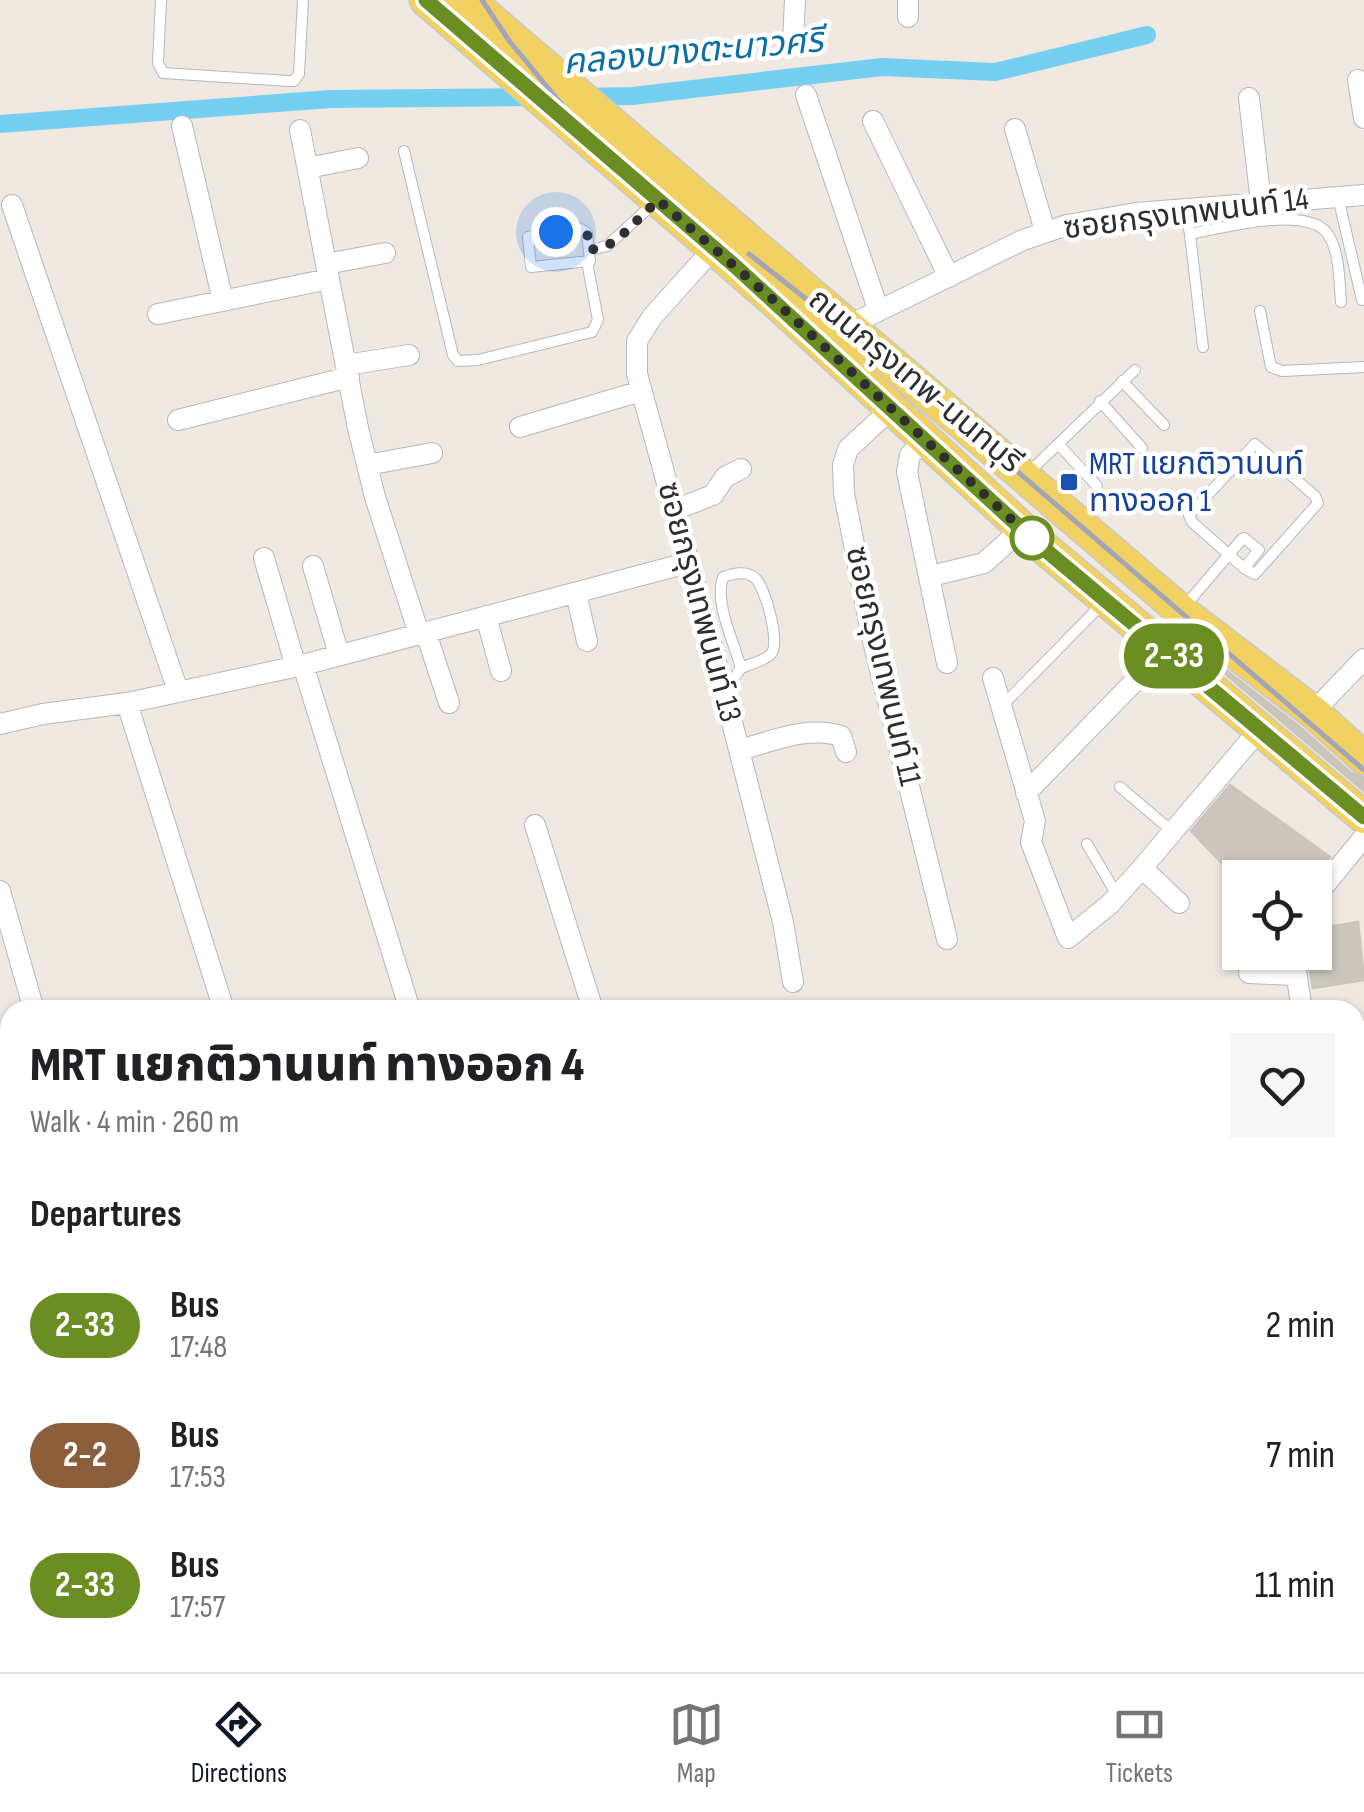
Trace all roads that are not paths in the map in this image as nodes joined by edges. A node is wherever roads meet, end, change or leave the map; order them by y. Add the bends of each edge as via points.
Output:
1 (161, 0) edge
2 (304, 0) edge
3 (426, 0) edge
4 (795, 0) edge
5 (474, 11) edge
6 (793, 40) dead end
7 (1358, 80) dead end
8 (806, 95) dead end
9 (1249, 98) dead end
10 (1363, 111) edge
11 (872, 121) dead end
12 (182, 126) dead end
13 (1015, 129) dead end
14 (300, 130) dead end
15 (404, 151) dead end
16 (358, 158) dead end
17 (308, 168) junction
18 (1364, 195) edge
19 (1338, 196) junction
20 (658, 200) junction
21 (1261, 203) junction
22 (12, 205) dead end
23 (1184, 210) junction
24 (1046, 230) junction
25 (1190, 234) junction
26 (714, 248) junction
27 (384, 252) dead end
28 (588, 256) junction
29 (328, 271) junction
30 (949, 277) junction
31 (223, 300) junction
32 (1362, 300) edge
33 (1341, 302) dead end
34 (1260, 311) dead end
35 (158, 314) dead end
36 (864, 317) junction
37 (1203, 347) dead end
38 (409, 355) dead end
39 (1364, 368) edge
40 (1135, 370) dead end
41 (348, 371) junction
42 (1122, 381) junction
43 (641, 391) junction
44 (1100, 401) junction
45 (890, 410) junction
46 (178, 420) dead end
47 (1164, 425) dead end
48 (520, 427) dead end
49 (925, 439) junction
50 (1059, 445) junction
51 (1142, 448) dead end
52 (432, 453) dead end
53 (367, 465) junction
54 (741, 469) dead end
55 (1026, 476) junction
56 (1097, 486) dead end
57 (674, 510) junction
58 (1023, 528) junction
59 (1229, 555) junction
60 (264, 558) dead end
61 (688, 563) junction
62 (314, 566) dead end
63 (1244, 568) junction
64 (931, 576) junction
65 (576, 593) junction
66 (1107, 600) junction
67 (1181, 611) junction
68 (486, 616) junction
69 (423, 633) junction
70 (587, 641) dead end
71 (1166, 648) junction
72 (339, 656) junction
73 (1364, 659) edge
74 (947, 663) dead end
75 (299, 666) junction
76 (742, 668) junction
77 (500, 672) dead end
78 (993, 678) dead end
79 (178, 691) junction
80 (724, 691) junction
81 (126, 703) junction
82 (449, 703) dead end
83 (1002, 706) junction
84 (1313, 712) junction
85 (0, 724) edge
86 (1259, 730) junction
87 (740, 750) junction
88 (846, 752) dead end
89 (1364, 758) edge
90 (1120, 787) dead end
91 (1026, 793) junction
92 (1364, 817) edge
93 (535, 825) dead end
94 (1173, 832) junction
95 (1364, 837) edge
96 (1087, 844) dead end
97 (1142, 868) junction
98 (1332, 876) edge
99 (0, 891) edge
100 (1117, 896) junction
101 (1179, 903) dead end
102 (947, 938) dead end
103 (1296, 970) edge
104 (1249, 973) dead end
105 (1297, 975) junction
106 (793, 982) dead end
107 (31, 1000) edge
108 (221, 1000) edge
109 (407, 1000) edge
110 (590, 1000) edge
111 (1301, 1000) edge

1 - 2 lane via 158,63 164,73 288,82 299,74
3 - 5 main road, ถนนกรุงเทพ-นนทบุรี
4 - 6 street
5 - 20 main road, ถนนกรุงเทพ-นนทบุรี via 524,85
5 - 36 main road, ถนนกรุงเทพ-นนทบุรี
7 - 10 street
8 - 36 street
9 - 21 street
11 - 30 street
12 - 31 street
13 - 24 street
14 - 17 street
15 - 28 lane via 458,361 592,332 598,320
16 - 17 street
17 - 29 street
18 - 19 street, ซอยกรุงเทพนนท์ 14
19 - 21 street, ซอยกรุงเทพนนท์ 14
19 - 32 lane
20 - 26 main road, ถนนกรุงเทพ-นนทบุรี
20 - 28 lane via 620,237
21 - 23 street, ซอยกรุงเทพนนท์ 14
22 - 79 street
23 - 24 street, ซอยกรุงเทพนนท์ 14
23 - 25 lane
24 - 30 street, ซอยกรุงเทพนนท์ 14
25 - 33 lane via 1290,218 1315,222 1336,254
25 - 37 lane
26 - 43 street, ซอยกรุงเทพนนท์ 13 via 637,340
26 - 45 main road, ถนนกรุงเทพ-นนทบุรี
27 - 29 street
28 - 28 lane via 532,269 526,238 582,228
29 - 31 street
29 - 41 street
30 - 36 street, ซอยกรุงเทพนนท์ 14
31 - 35 street
34 - 39 lane via 1271,366
36 - 55 main road, ถนนกรุงเทพ-นนทบุรี
38 - 41 street
40 - 42 lane
41 - 46 street
41 - 53 street
42 - 44 lane
42 - 47 lane
43 - 48 street
43 - 57 street, ซอยกรุงเทพนนท์ 13
44 - 50 lane
44 - 51 lane
45 - 49 main road, ถนนกรุงเทพ-นนทบุรี
45 - 102 street, ซอยกรุงเทพนนท์ 11 via 848,449 844,493 872,637
49 - 58 main road, ถนนกรุงเทพ-นนทบุรี
49 - 64 street via 910,455 907,472
50 - 55 lane
50 - 56 lane
52 - 53 street
53 - 69 street
54 - 57 street via 725,477 713,495
55 - 67 main road, ถนนกรุงเทพ-นนทบุรี
57 - 61 street, ซอยกรุงเทพนนท์ 13
58 - 64 street via 984,563
58 - 66 main road, ถนนกรุงเทพ-นนทบุรี
59 - 63 lane
59 - 63 lane via 1248,538 1259,550
59 - 63 lane via 1189,516 1254,444 1318,503 1257,572
59 - 67 lane
60 - 75 street
61 - 65 street
61 - 80 street, ซอยกรุงเทพนนท์ 13
62 - 72 street
64 - 74 street
65 - 68 street
65 - 70 street
66 - 71 main road, ถนนกรุงเทพ-นนทบุรี
66 - 83 lane
67 - 84 main road, ถนนกรุงเทพ-นนทบุรี
68 - 69 street
68 - 77 street
69 - 72 street
69 - 82 street
71 - 86 main road, ถนนกรุงเทพ-นนทบุรี
71 - 91 street
72 - 75 street
73 - 84 street
75 - 79 street
75 - 109 street
76 - 76 lane via 722,600 723,577 735,573 762,586 775,636 770,656
76 - 80 lane
78 - 83 street
79 - 81 street
80 - 87 street, ซอยกรุงเทพนนท์ 13
81 - 85 street
81 - 108 street
83 - 91 street
84 - 89 main road, ถนนกรุงเทพ-นนทบุรี
86 - 92 main road, ถนนกรุงเทพ-นนทบุรี
86 - 94 street
87 - 88 street via 830,732 840,736
87 - 106 street, ซอยกรุงเทพนนท์ 13
90 - 94 lane
91 - 100 street via 1035,821 1031,842 1068,938
93 - 110 street
94 - 97 street
95 - 98 street
96 - 100 lane
97 - 100 street
97 - 101 street
99 - 107 street
103 - 105 street
104 - 105 street
105 - 111 street

